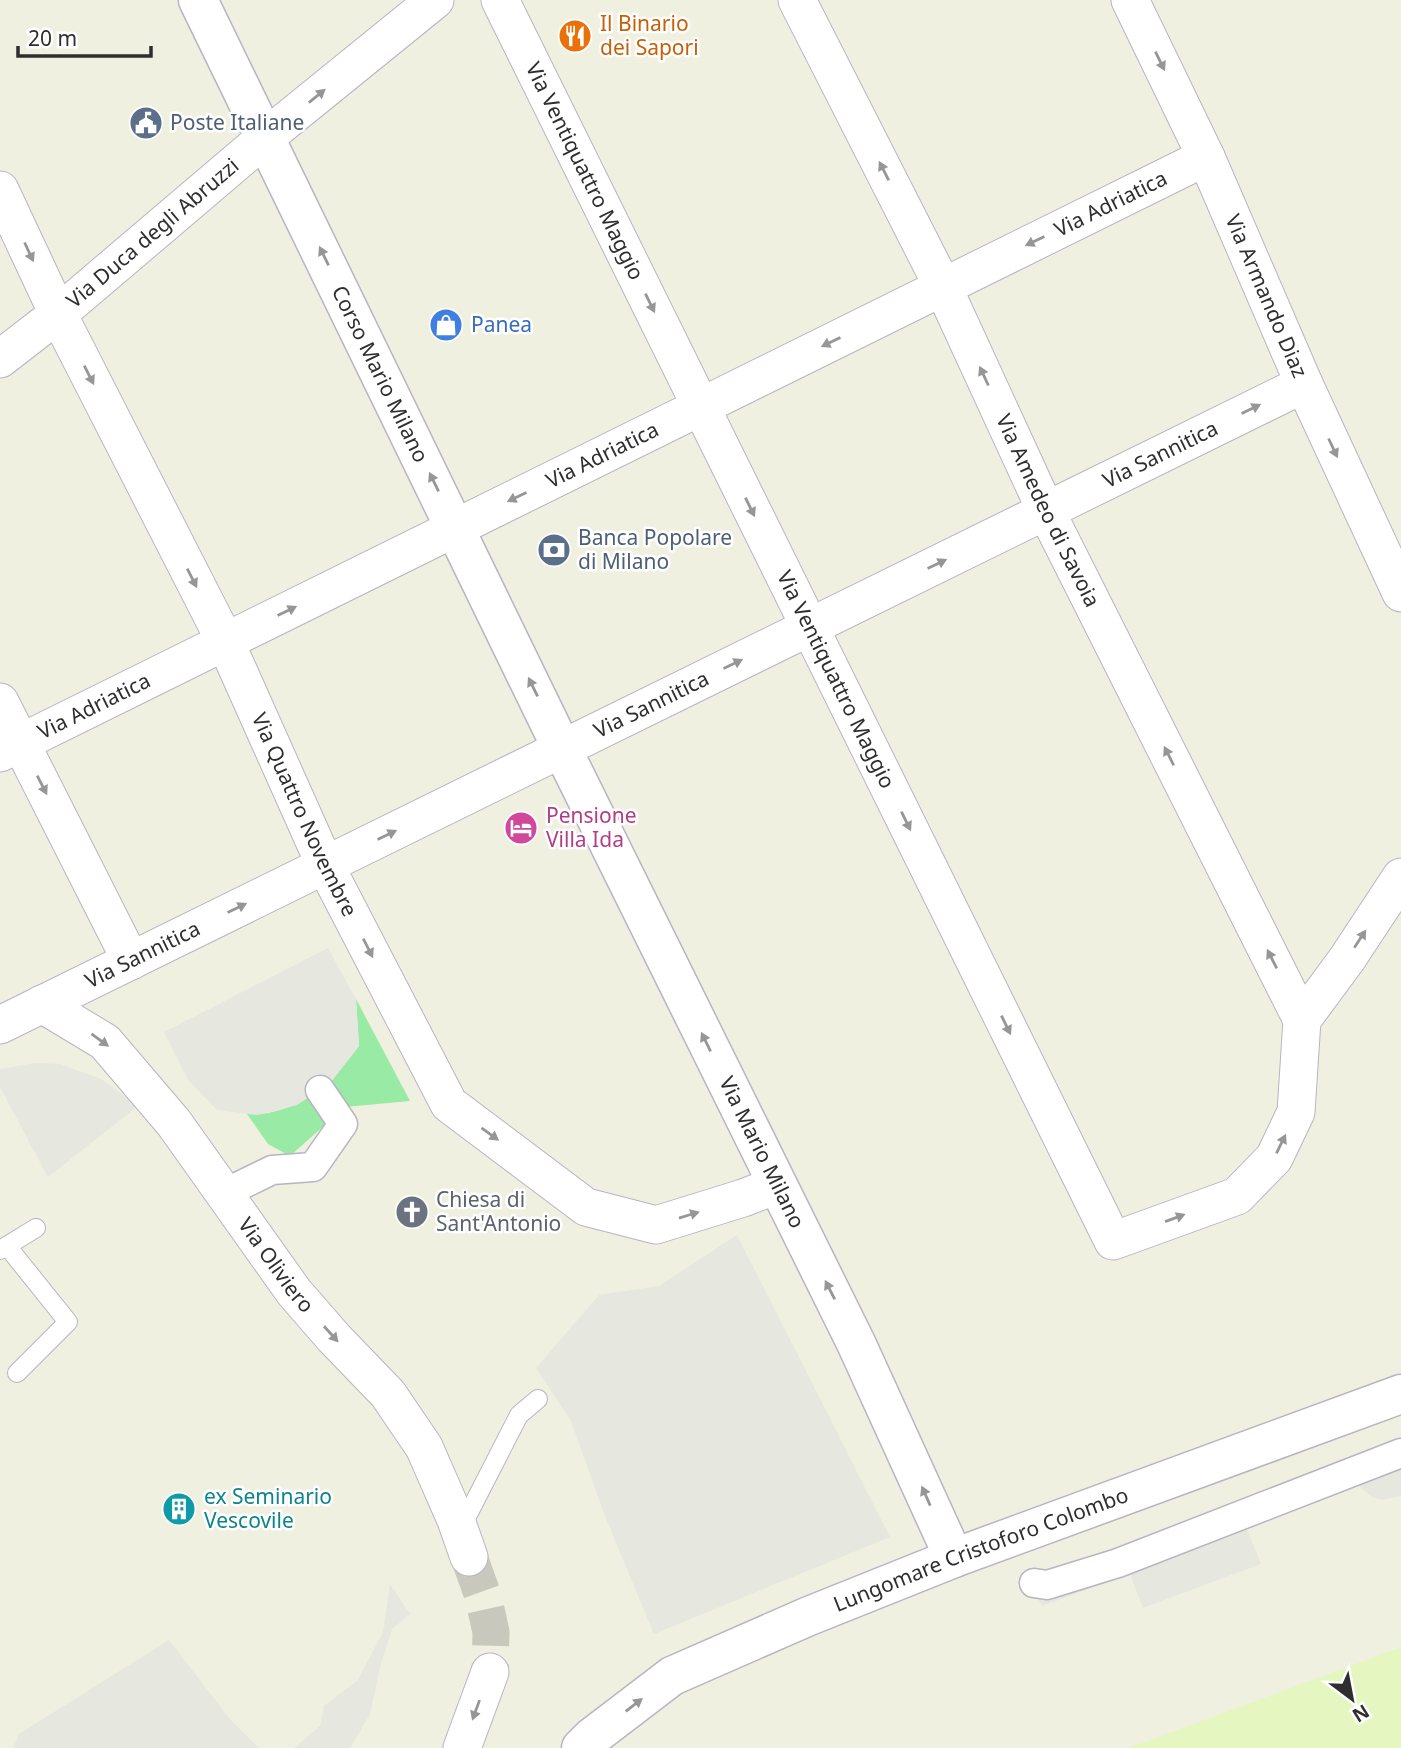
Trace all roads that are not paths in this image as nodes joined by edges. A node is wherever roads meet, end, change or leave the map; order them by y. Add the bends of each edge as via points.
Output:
1 (198, 0) edge
2 (435, 0) edge
3 (500, 0) edge
4 (797, 0) edge
5 (1130, 0) edge
6 (266, 137) junction
7 (1206, 157) junction
8 (0, 190) edge
9 (943, 287) junction
10 (58, 314) junction
11 (0, 359) edge
12 (1304, 384) junction
13 (701, 407) junction
14 (1046, 511) junction
15 (456, 528) junction
16 (1392, 552) edge
17 (1401, 593) edge
18 (810, 627) junction
19 (225, 641) junction
20 (0, 702) edge
21 (10, 748) edge
22 (562, 749) junction
23 (325, 865) junction
24 (1401, 877) edge
25 (131, 961) junction
26 (43, 1004) junction
27 (1302, 1020) junction
28 (0, 1025) edge
29 (320, 1090) dead end
30 (777, 1185) junction
31 (225, 1193) junction
32 (36, 1228) dead end
33 (4, 1248) edge
34 (17, 1373) dead end
35 (1401, 1394) edge
36 (538, 1399) dead end
37 (1401, 1453) edge
38 (464, 1543) joint
39 (954, 1558) junction
40 (1034, 1583) dead end
41 (490, 1672) tunnel mouth
42 (463, 1748) edge
43 (581, 1748) edge

1 - 6 street, Corso Mario Milano
6 -> 2 street, Via Duca degli Abruzzi
3 -> 13 street, Via Ventiquattro Maggio
9 -> 4 street, Via Amedeo di Savoia
5 -> 7 street, Via Armando Diaz
6 - 10 street, Via Duca degli Abruzzi
15 -> 6 street, Corso Mario Milano
7 -> 9 street, Via Adriatica
7 - 12 street, Via Armando Diaz
8 -> 10 street, Via Quattro Novembre
9 -> 13 street, Via Adriatica
14 -> 9 street, Via Amedeo di Savoia
10 - 11 street, Via Duca degli Abruzzi
10 -> 19 street, Via Quattro Novembre
14 -> 12 street, Via Sannitica
12 -> 16 street, Via Armando Diaz
13 -> 15 street, Via Adriatica
13 -> 18 street, Via Ventiquattro Maggio
18 -> 14 street, Via Sannitica
27 -> 14 street, Via Amedeo di Savoia
19 -> 15 street, Via Adriatica
22 -> 15 street, Corso Mario Milano
16 - 17 street, Via Armando Diaz
22 -> 18 street, Via Sannitica
18 -> 27 street, Via Ventiquattro Maggio via 1113,1241 1237,1195 1274,1158 1296,1112
19 - 21 street, Via Adriatica
19 - 23 street, Via Quattro Novembre
20 - 21 street
21 -> 25 street
23 -> 22 street, Via Sannitica
30 -> 22 street, Via Mario Milano
25 -> 23 street, Via Sannitica
23 -> 30 street, Via Quattro Novembre via 449,1104 586,1207 656,1225
27 -> 24 street
25 - 26 street, Via Sannitica
26 - 28 street, Via Sannitica
26 -> 31 street, Via Oliviero via 105,1042 174,1123
29 - 31 street via 343,1124 313,1167 272,1170
39 -> 30 street, Via Mario Milano via 856,1343
31 -> 38 street, Via Oliviero via 294,1292 388,1394 424,1447
32 - 33 lane
33 - 34 lane via 68,1322
35 - 39 street, Lungomare Cristoforo Colombo
36 - 38 lane via 519,1415
37 - 40 street via 1120,1570 1047,1586
43 -> 39 street, Lungomare Cristoforo Colombo via 672,1676
41 -> 42 street

